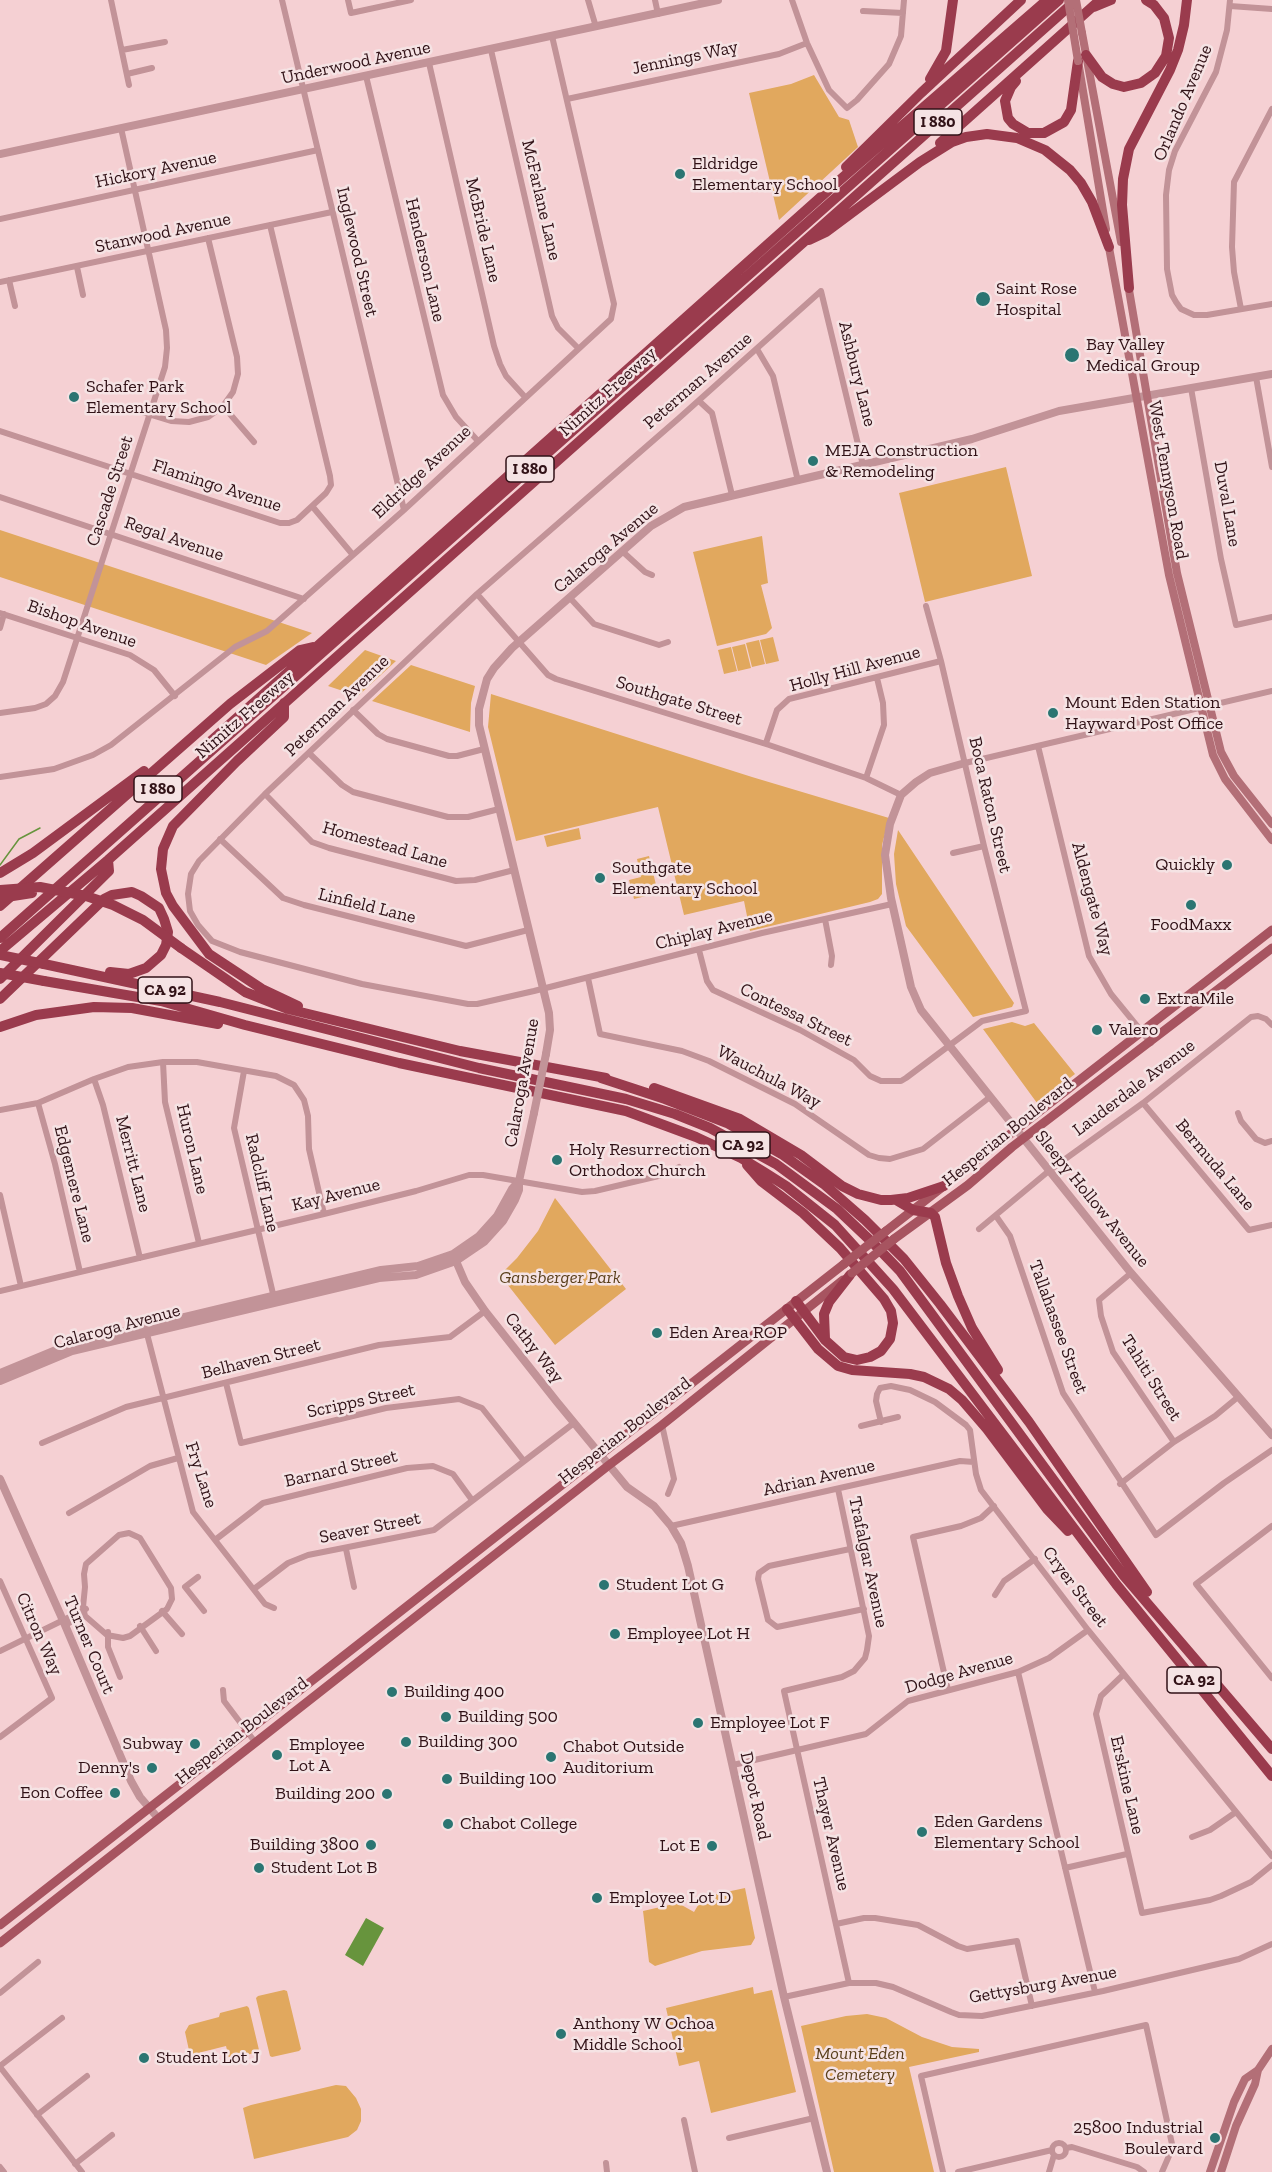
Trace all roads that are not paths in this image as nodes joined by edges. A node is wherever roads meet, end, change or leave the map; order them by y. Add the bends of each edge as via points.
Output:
1 (111, 0) edge
2 (282, 0) edge
3 (348, 0) edge
4 (411, 0) edge
5 (588, 0) edge
6 (655, 0) edge
7 (718, 0) edge
8 (792, 0) edge
9 (904, 0) edge
10 (953, 0) edge
11 (1021, 0) edge
12 (1047, 0) edge
13 (1059, 0) edge
14 (1068, 0) edge
15 (1076, 0) edge
16 (1111, 0) edge
17 (1146, 0) edge
18 (1187, 0) edge
19 (1230, 3) edge
20 (1096, 4) edge
21 (1272, 9) edge
22 (863, 11) dead end
23 (903, 13) junction
24 (658, 14) junction
25 (596, 27) junction
26 (552, 36) junction
27 (165, 42) dead end
28 (807, 42) junction
29 (122, 50) junction
30 (490, 50) junction
31 (1042, 51) junction
32 (1082, 58) junction
33 (429, 63) junction
34 (152, 68) dead end
35 (127, 74) junction
36 (366, 76) junction
37 (129, 85) dead end
38 (302, 89) junction
39 (921, 93) junction
40 (567, 99) junction
41 (1272, 109) edge
42 (121, 128) junction
43 (318, 150) junction
44 (0, 154) edge
45 (920, 162) junction
46 (841, 179) junction
47 (135, 190) junction
48 (332, 212) junction
49 (0, 219) edge
50 (270, 225) junction
51 (208, 238) junction
52 (800, 243) junction
53 (1109, 247) junction
54 (148, 251) junction
55 (77, 267) junction
56 (9, 280) junction
57 (0, 282) edge
58 (1129, 288) junction
59 (821, 291) joint
60 (83, 295) dead end
61 (1272, 304) edge
62 (15, 306) dead end
63 (1241, 309) junction
64 (578, 348) junction
65 (757, 349) junction
66 (1272, 374) edge
67 (1256, 377) junction
68 (1191, 388) junction
69 (1148, 396) junction
70 (525, 397) junction
71 (1136, 398) junction
72 (699, 401) junction
73 (224, 406) junction
74 (132, 411) dead end
75 (151, 414) junction
76 (0, 431) edge
77 (478, 441) junction
78 (254, 442) dead end
79 (863, 465) junction
80 (1272, 467) edge
81 (132, 474) junction
82 (798, 481) junction
83 (732, 495) junction
84 (0, 497) edge
85 (312, 506) junction
86 (404, 510) junction
87 (112, 534) junction
88 (622, 551) junction
89 (353, 555) junction
90 (652, 575) dead end
91 (477, 594) junction
92 (570, 598) junction
93 (304, 599) junction
94 (926, 606) dead end
95 (2, 613) edge
96 (1272, 617) edge
97 (0, 628) edge
98 (77, 638) junction
99 (519, 642) junction
100 (668, 642) dead end
101 (315, 647) junction
102 (941, 661) junction
103 (877, 678) junction
104 (1272, 691) edge
105 (175, 696) junction
106 (285, 703) junction
107 (1205, 706) junction
108 (353, 710) junction
109 (0, 713) edge
110 (204, 726) junction
111 (766, 743) junction
112 (1038, 746) junction
113 (484, 749) junction
114 (310, 754) junction
115 (965, 763) junction
116 (0, 777) edge
117 (866, 778) junction
118 (265, 794) junction
119 (901, 795) junction
120 (499, 809) junction
121 (1272, 824) edge
122 (220, 839) junction
123 (1272, 840) edge
124 (984, 846) junction
125 (953, 853) dead end
126 (108, 860) junction
127 (514, 870) junction
128 (0, 873) edge
129 (0, 890) edge
130 (57, 891) junction
131 (0, 898) edge
132 (892, 904) junction
133 (0, 906) edge
134 (825, 919) junction
135 (0, 929) edge
136 (528, 930) junction
137 (1272, 930) edge
138 (0, 938) edge
139 (1272, 948) edge
140 (699, 950) junction
141 (0, 953) edge
142 (44, 964) junction
143 (831, 966) dead end
144 (0, 973) edge
145 (588, 978) junction
146 (0, 979) edge
147 (543, 989) junction
148 (0, 999) edge
149 (1026, 1011) joint
150 (320, 1016) junction
151 (245, 1025) junction
152 (1272, 1025) edge
153 (0, 1028) edge
154 (1141, 1032) junction
155 (1151, 1043) junction
156 (948, 1046) junction
157 (163, 1062) junction
158 (244, 1071) junction
159 (601, 1078) junction
160 (94, 1079) junction
161 (990, 1097) junction
162 (38, 1103) junction
163 (1143, 1103) junction
164 (0, 1110) edge
165 (1238, 1113) dead end
166 (1016, 1130) junction
167 (1023, 1138) junction
168 (1272, 1141) edge
169 (741, 1158) junction
170 (679, 1167) dead end
171 (1050, 1170) junction
172 (519, 1181) junction
173 (944, 1186) junction
174 (0, 1195) edge
175 (896, 1200) junction
176 (913, 1210) junction
177 (931, 1213) junction
178 (324, 1214) junction
179 (996, 1216) junction
180 (1272, 1225) edge
181 (979, 1229) dead end
182 (258, 1230) junction
183 (199, 1243) junction
184 (140, 1258) junction
185 (455, 1258) junction
186 (80, 1272) junction
187 (1131, 1273) junction
188 (851, 1274) junction
189 (21, 1286) junction
190 (0, 1291) edge
191 (274, 1299) junction
192 (796, 1301) junction
193 (787, 1309) junction
194 (485, 1311) junction
195 (804, 1312) junction
196 (794, 1320) junction
197 (146, 1330) junction
198 (825, 1340) junction
199 (0, 1373) edge
200 (0, 1382) edge
201 (226, 1383) junction
202 (1238, 1397) junction
203 (163, 1399) junction
204 (898, 1418) dead end
205 (881, 1422) junction
206 (1029, 1422) junction
207 (574, 1423) junction
208 (662, 1425) junction
209 (861, 1426) dead end
210 (1272, 1435) edge
211 (1174, 1442) junction
212 (42, 1443) dead end
213 (1272, 1450) edge
214 (601, 1455) junction
215 (178, 1458) junction
216 (524, 1461) junction
217 (974, 1462) junction
218 (609, 1465) junction
219 (0, 1479) edge
220 (1120, 1484) junction
221 (838, 1489) junction
222 (668, 1494) dead end
223 (472, 1500) junction
224 (994, 1506) junction
225 (69, 1513) dead end
226 (671, 1526) junction
227 (1272, 1526) edge
228 (215, 1540) junction
229 (346, 1549) junction
230 (850, 1549) junction
231 (1035, 1559) junction
232 (198, 1577) dead end
233 (0, 1581) edge
234 (1116, 1584) junction
235 (185, 1587) junction
236 (354, 1587) dead end
237 (254, 1589) junction
238 (170, 1594) junction
239 (995, 1595) dead end
240 (274, 1608) dead end
241 (864, 1609) junction
242 (162, 1611) junction
243 (204, 1611) dead end
244 (85, 1612) junction
245 (64, 1622) junction
246 (140, 1626) junction
247 (1088, 1630) junction
248 (108, 1634) junction
249 (182, 1634) dead end
250 (25, 1638) junction
251 (0, 1651) edge
252 (156, 1651) dead end
253 (1197, 1661) junction
254 (1018, 1672) junction
255 (1125, 1674) junction
256 (120, 1677) dead end
257 (1272, 1678) edge
258 (948, 1689) junction
259 (224, 1690) dead end
260 (784, 1690) joint
261 (247, 1732) junction
262 (0, 1737) edge
263 (255, 1742) junction
264 (1272, 1749) edge
265 (797, 1750) junction
266 (733, 1765) junction
267 (1272, 1776) edge
268 (149, 1808) junction
269 (1236, 1812) junction
270 (158, 1818) junction
271 (1192, 1837) dead end
272 (1127, 1854) junction
273 (1272, 1856) edge
274 (1272, 1866) edge
275 (1065, 1868) junction
276 (836, 1924) junction
277 (0, 1925) edge
278 (0, 1943) edge
279 (1272, 1944) edge
280 (38, 1962) dead end
281 (849, 1983) junction
282 (1095, 1992) junction
283 (0, 1993) edge
284 (784, 1997) junction
285 (1032, 2006) junction
286 (62, 2018) dead end
287 (1272, 2049) edge
288 (0, 2067) edge
289 (1258, 2070) junction
290 (87, 2076) dead end
291 (37, 2115) junction
292 (814, 2118) junction
293 (684, 2120) dead end
294 (112, 2135) dead end
295 (729, 2138) dead end
296 (1066, 2148) junction
297 (1053, 2152) junction
298 (606, 2163) dead end
299 (75, 2164) junction
300 (0, 2167) edge
301 (4, 2172) edge
302 (82, 2172) edge
303 (607, 2172) edge
304 (695, 2172) edge
305 (827, 2172) edge
306 (943, 2172) edge
307 (958, 2172) edge
308 (1049, 2172) edge
309 (1144, 2172) edge
310 (1162, 2172) edge
311 (1210, 2172) edge
312 (1221, 2172) edge

1 - 29 street
2 - 38 street, Inglewood Street
3 - 4 street via 351,13
5 - 25 street
6 - 24 street
7 - 24 street, Underwood Avenue
8 - 28 street
9 - 23 street
10 - 39 highway via 946,51
11 - 39 highway
12 - 46 highway, Nimitz Freeway / I 880
13 - 138 highway, I 880
14 - 32 main road, West Tennyson Road, bridge
15 - 32 main road, West Tennyson Road, bridge
15 - 52 highway, Nimitz Freeway / I 880
16 - 20 highway
17 - 32 highway via 1164,18 1169,38 1166,56 1155,73 1141,83 1124,87 1102,77
18 - 58 highway via 1178,50 1129,149 1122,205
19 - 21 street
19 - 63 street, Orlando Avenue via 1216,72 1175,151 1168,178 1166,247 1169,282 1182,309 1194,315
20 - 31 highway
22 - 23 street
23 - 28 street via 901,36 890,64 847,108 830,90
24 - 25 street, Underwood Avenue
25 - 26 street, Underwood Avenue
26 - 30 street, Underwood Avenue
26 - 40 street, Eldridge Avenue
27 - 29 street
28 - 40 street, Jennings Way via 779,54
29 - 35 street
30 - 33 street, Underwood Avenue
30 - 64 street, McFarlane Lane via 552,316
31 - 32 highway via 1011,87 1005,101 1008,118 1028,133 1053,130 1067,117
31 - 45 highway
32 - 53 main road, West Tennyson Road
32 - 58 main road, West Tennyson Road
33 - 36 street, Underwood Avenue
33 - 70 street, McBride Lane via 494,346 507,376
34 - 35 street
35 - 37 street
36 - 38 street, Underwood Avenue
36 - 77 street, Henderson Lane via 443,395
38 - 42 street, Underwood Avenue
38 - 43 street, Inglewood Street
39 - 46 highway via 846,165
40 - 64 street, Eldridge Avenue via 614,304 611,319
41 - 63 street via 1233,182 1232,247
42 - 44 street, Underwood Avenue
42 - 47 street, Cascade Street
43 - 47 street, Hickory Avenue
43 - 48 street, Inglewood Street
45 - 52 highway via 826,232
45 - 53 highway via 952,142 976,135 1000,135 1031,144 1059,160 1081,183
46 - 101 highway, Nimitz Freeway / I 880
47 - 49 street, Hickory Avenue
47 - 54 street, Cascade Street
48 - 50 street, Stanwood Avenue
48 - 86 street, Inglewood Street
50 - 51 street, Stanwood Avenue
50 - 85 street, Flamingo Avenue via 330,477 331,485
51 - 54 street, Stanwood Avenue
51 - 73 street via 237,357 238,374
52 - 106 highway, Nimitz Freeway / I 880
53 - 71 main road, West Tennyson Road
54 - 55 street, Stanwood Avenue
54 - 75 street, Cascade Street via 167,348
55 - 56 street, Stanwood Avenue
55 - 60 street
56 - 57 street, Stanwood Avenue
56 - 62 street
58 - 69 main road, West Tennyson Road
59 - 65 street, Peterman Avenue
59 - 79 street, Ashbury Lane
61 - 63 street
64 - 70 street, Eldridge Avenue
65 - 72 street, Peterman Avenue
65 - 82 street via 772,376
66 - 67 street, Calaroga Avenue
67 - 68 street, Calaroga Avenue
67 - 80 street
68 - 69 street, Calaroga Avenue
68 - 96 street, Duval Lane via 1236,625
69 - 71 street, Calaroga Avenue
69 - 107 main road, West Tennyson Road via 1177,573
70 - 77 street, Eldridge Avenue
71 - 79 street, Calaroga Avenue via 1059,411 972,439
71 - 107 main road, West Tennyson Road via 1169,575
72 - 83 street via 712,412
72 - 91 street, Peterman Avenue
73 - 75 street via 208,417 189,422
73 - 78 street
74 - 75 street
75 - 81 street, Cascade Street
76 - 81 street, Flamingo Avenue
77 - 86 street, Eldridge Avenue
79 - 82 street, Calaroga Avenue
81 - 85 street, Flamingo Avenue via 280,523 297,520
81 - 87 street, Cascade Street
82 - 83 street, Calaroga Avenue
83 - 88 street, Calaroga Avenue via 673,511
84 - 87 street, Regal Avenue
85 - 89 street
86 - 89 street, Eldridge Avenue
87 - 93 street, Regal Avenue
87 - 98 street, Cascade Street
88 - 90 street
88 - 92 street, Calaroga Avenue
89 - 93 street, Eldridge Avenue
91 - 99 street, Southgate Street
91 - 108 street, Peterman Avenue
92 - 99 street, Calaroga Avenue
92 - 100 street via 594,624 659,645
93 - 105 street, Eldridge Avenue via 267,631 236,647
94 - 102 street, Boca Raton Street
95 - 97 street
95 - 98 street, Bishop Avenue
98 - 105 street, Bishop Avenue via 144,662
98 - 109 street, Cascade Street via 55,696 35,708
99 - 111 street, Southgate Street via 556,679
99 - 113 street, Calaroga Avenue via 494,668 482,692 479,717
101 - 110 highway via 300,650
101 - 135 highway, Nimitz Freeway / I 880
102 - 103 street, Holly Hill Avenue
102 - 115 street, Boca Raton Street
103 - 111 street, Holly Hill Avenue via 789,699 777,710
103 - 117 street via 885,725
104 - 107 street
105 - 116 street, Eldridge Avenue via 93,755 54,768
106 - 126 highway, Nimitz Freeway / I 880
106 - 150 highway via 284,717 173,826 163,849 162,879 173,906 209,954 261,988
107 - 112 street
107 - 121 main road, West Tennyson Road via 1221,753 1234,776
107 - 123 main road, West Tennyson Road via 1213,755 1225,779
108 - 113 street via 387,739 449,756
108 - 114 street, Peterman Avenue
110 - 128 highway via 33,853
110 - 133 highway
111 - 117 street, Southgate Street
112 - 115 street
112 - 154 street, Aldengate Way via 1089,957 1104,985
113 - 120 street, Calaroga Avenue
114 - 118 street, Peterman Avenue
114 - 120 street via 353,792 448,817 468,817
115 - 119 street via 930,773
115 - 124 street, Boca Raton Street
117 - 119 street, Southgate Street
118 - 122 street, Peterman Avenue
118 - 127 street, Homestead Lane via 312,842 329,848 456,881
119 - 132 street, Sleepy Hollow Avenue via 890,824 885,855
120 - 127 street, Calaroga Avenue
122 - 136 street, Linfield Lane via 283,898 304,905 466,946
122 - 147 street, Peterman Avenue via 191,874 188,894 190,910 212,940 240,952 362,984 468,1004
124 - 125 street
124 - 149 street, Boca Raton Street
126 - 141 highway, Nimitz Freeway / I 880
126 - 146 highway via 109,871
127 - 136 street, Calaroga Avenue
129 - 130 highway, bridge via 40,887
130 - 131 highway, bridge
130 - 150 highway, bridge via 113,905 142,920 245,993
132 - 134 street, Chiplay Avenue
132 - 156 street, Sleepy Hollow Avenue via 911,987 921,1010
134 - 140 street, Chiplay Avenue
134 - 143 street
136 - 147 street, Calaroga Avenue
137 - 154 main road, Hesperian Boulevard
139 - 155 main road, Hesperian Boulevard
140 - 145 street, Chiplay Avenue
140 - 156 street, Contessa Street via 713,990 809,1035 854,1060 875,1079 901,1080
141 - 142 highway, CA 92, bridge
142 - 148 highway via 124,974 136,972 161,955 168,932 164,918 159,908 132,892 112,895
142 - 253 highway, CA 92 via 220,1002 479,1068 626,1099 704,1126 766,1158 832,1205 895,1267 1124,1576
144 - 151 highway, CA 92, bridge via 160,1001
145 - 147 street, Chiplay Avenue
145 - 161 street, Wauchula Way via 600,1034 709,1061 795,1104 879,1158 890,1159 923,1149
147 - 172 street, Calaroga Avenue, bridge via 550,1026
149 - 156 street, Contessa Street via 982,1021
150 - 159 highway via 460,1051
151 - 153 highway via 224,1025 132,1008 94,1007 36,1016
151 - 169 highway, CA 92 via 399,1063 620,1110 673,1127
152 - 163 street, Lauderdale Avenue via 1266,1019 1251,1017
154 - 155 street, Aldengate Way
154 - 166 main road, Hesperian Boulevard
155 - 167 main road, Hesperian Boulevard
156 - 161 street, Sleepy Hollow Avenue
157 - 158 street via 197,1062
157 - 160 street via 128,1067
157 - 183 street, Huron Lane via 165,1102
158 - 178 street via 276,1076 294,1085 304,1100 309,1149
158 - 182 street, Radcliff Lane via 234,1128
159 - 175 highway via 626,1080 668,1092 740,1119 801,1155 842,1186 881,1200
159 - 206 highway via 726,1123 783,1155 825,1185 904,1259
160 - 162 street
160 - 184 street, Merritt Lane
161 - 166 street, Sleepy Hollow Avenue
162 - 164 street
162 - 186 street, Edgemere Lane
163 - 171 street, Lauderdale Avenue
163 - 180 street, Bermuda Lane via 1249,1230
165 - 168 street via 1256,1139
166 - 167 street, Sleepy Hollow Avenue
166 - 173 main road, Hesperian Boulevard
167 - 171 street, Sleepy Hollow Avenue
167 - 177 main road, Hesperian Boulevard
169 - 198 highway via 761,1181 840,1248 891,1311 890,1339 870,1357 851,1360
169 - 234 highway, CA 92 via 786,1186 853,1243
170 - 172 street, Kay Avenue via 667,1174 596,1191 564,1190
171 - 179 street, Lauderdale Avenue
171 - 187 street, Sleepy Hollow Avenue
172 - 178 street, Kay Avenue via 469,1175
172 - 185 street, Calaroga Avenue via 497,1216
173 - 175 highway
173 - 176 main road, Hesperian Boulevard
174 - 189 street
175 - 176 highway
176 - 177 highway
176 - 192 main road, Hesperian Boulevard, bridge
177 - 188 main road, Hesperian Boulevard, bridge
177 - 206 highway via 966,1314
178 - 182 street, Kay Avenue
179 - 181 street, Lauderdale Avenue
179 - 220 street, Tallahassee Street via 1010,1236 1062,1393
182 - 183 street, Kay Avenue
182 - 191 street, Radcliff Lane
183 - 184 street, Kay Avenue
184 - 186 street, Kay Avenue
185 - 191 street, Calaroga Avenue via 381,1270
185 - 194 street, Cathy Way via 465,1282
186 - 189 street, Kay Avenue
187 - 202 street, Sleepy Hollow Avenue
187 - 211 street, Tahiti Street via 1099,1300 1101,1316 1113,1352
188 - 195 main road, Hesperian Boulevard
188 - 198 highway via 829,1302 823,1325
189 - 190 street, Kay Avenue
191 - 197 street, Calaroga Avenue
192 - 193 main road, Hesperian Boulevard
192 - 195 highway
193 - 196 highway
193 - 214 main road, Hesperian Boulevard
194 - 201 street, Belhaven Street via 450,1337 379,1345
194 - 207 street, Cathy Way
195 - 196 main road, Hesperian Boulevard
195 - 198 highway
196 - 208 main road, Hesperian Boulevard
196 - 234 highway via 838,1366 917,1376 949,1389 987,1429 1047,1509
197 - 199 street, Calaroga Avenue via 68,1345
197 - 200 street, Calaroga Avenue via 72,1351
197 - 203 street, Fry Lane
201 - 203 street, Belhaven Street
201 - 216 street, Scripps Street via 241,1443 386,1408 459,1399 482,1408
202 - 210 street, Sleepy Hollow Avenue
202 - 211 street
203 - 212 street, Belhaven Street via 126,1407
203 - 215 street, Fry Lane
204 - 205 street
205 - 209 street
205 - 217 street, Cryer Street via 876,1401 880,1389 891,1386 910,1390 935,1402 966,1425
206 - 253 highway
207 - 214 street, Cathy Way
207 - 216 street, Seaver Street
208 - 218 main road, Hesperian Boulevard
208 - 222 street via 674,1479
211 - 220 street
213 - 220 street, Tallahassee Street via 1156,1535
214 - 218 street, Depot Road
214 - 261 main road, Hesperian Boulevard
215 - 225 street via 150,1466
215 - 228 street, Fry Lane via 193,1512
216 - 223 street, Seaver Street
217 - 221 street, Adrian Avenue via 960,1461
217 - 224 street, Cryer Street via 978,1484
218 - 226 street, Depot Road via 627,1487 654,1506
218 - 263 main road, Hesperian Boulevard
219 - 245 street, Turner Court
221 - 226 street, Adrian Avenue
221 - 230 street, Trafalgar Avenue
223 - 228 street, Barnard Street via 453,1474 433,1466 407,1468 263,1503
223 - 229 street, Seaver Street via 434,1530
224 - 231 street, Cryer Street
224 - 258 street via 981,1518 961,1527 913,1537
226 - 266 street, Depot Road via 688,1566
227 - 257 street via 1196,1584
228 - 237 street, Fry Lane
229 - 236 street
229 - 237 street, Seaver Street via 308,1555 288,1563
230 - 241 street, Trafalgar Avenue
230 - 241 street via 769,1566 759,1573 758,1579 768,1620 777,1627
231 - 239 street via 1004,1581
231 - 247 street, Cryer Street
232 - 235 street
233 - 250 street, Citron Way
234 - 267 highway, CA 92
235 - 238 street
235 - 243 street
237 - 240 street, Fry Lane via 265,1604
238 - 242 street
238 - 244 street via 143,1547 135,1539 122,1537 89,1565
241 - 260 street, Trafalgar Avenue via 869,1636 865,1658 859,1666 842,1677
242 - 246 street
242 - 249 street
244 - 245 street
244 - 248 street via 95,1626
245 - 250 street
245 - 268 street, Turner Court via 130,1781
246 - 248 street via 127,1634
246 - 252 street
247 - 254 street, Dodge Avenue via 1049,1658
247 - 255 street, Cryer Street
248 - 256 street via 111,1656
250 - 251 street
250 - 262 street, Citron Way via 52,1698
253 - 264 highway, CA 92
254 - 258 street, Dodge Avenue
254 - 275 street
255 - 269 street, Cryer Street
255 - 272 street, Erskine Lane via 1105,1690 1096,1714
258 - 265 street, Dodge Avenue via 908,1701 866,1734
259 - 261 street via 224,1701
260 - 265 street, Thayer Avenue
261 - 263 street
261 - 268 main road, Hesperian Boulevard
263 - 270 main road, Hesperian Boulevard
265 - 266 street, Dodge Avenue
265 - 276 street, Thayer Avenue
266 - 284 street, Depot Road
268 - 270 street, Turner Court
268 - 277 main road, Hesperian Boulevard
269 - 271 street
269 - 273 street, Cryer Street
270 - 278 main road, Hesperian Boulevard
272 - 274 street, Erskine Lane via 1142,1913 1216,1898 1237,1890
272 - 275 street
275 - 282 street
276 - 281 street, Thayer Avenue
276 - 285 street via 875,1918 918,1925 967,1949 1017,1941
279 - 282 street, Gettysburg Avenue via 1239,1959
280 - 283 street
281 - 284 street, Gettysburg Avenue
281 - 285 street, Gettysburg Avenue via 893,1987 959,2015 982,2016
282 - 285 street, Gettysburg Avenue
284 - 292 street, Depot Road
286 - 288 street
287 - 289 main road
288 - 291 street
289 - 311 main road via 1245,2079 1234,2102
289 - 312 main road
290 - 291 street
291 - 299 street
292 - 295 street
292 - 305 street, Depot Road
293 - 304 street
294 - 299 street
296 - 297 street via 1062,2156
296 - 297 street via 1059,2142
296 - 309 street via 1137,2166
297 - 307 street
297 - 308 street
298 - 303 street
299 - 302 street
300 - 301 street
306 - 310 street via 921,2076 1146,2025 1172,2144

